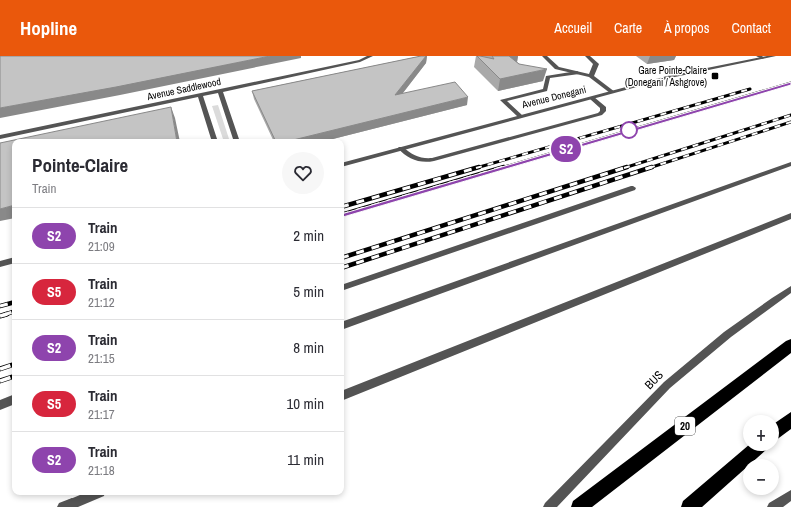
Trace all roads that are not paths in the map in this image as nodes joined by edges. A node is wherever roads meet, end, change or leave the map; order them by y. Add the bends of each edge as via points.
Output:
1 (371, 56) edge
2 (544, 56) edge
3 (587, 56) edge
4 (774, 56) edge
5 (760, 57) edge
6 (577, 73) junction
7 (591, 76) junction
8 (220, 91) junction
9 (612, 92) junction
10 (200, 95) junction
11 (592, 98) junction
12 (520, 116) junction
13 (0, 137) edge
14 (214, 139) edge
15 (236, 139) edge
16 (401, 148) junction
17 (344, 164) edge
18 (791, 164) edge
19 (633, 188) dead end
20 (791, 216) edge
21 (12, 261) edge
22 (0, 264) edge
23 (344, 287) edge
24 (791, 289) edge
25 (344, 325) edge
26 (791, 345) edge
27 (344, 395) edge
28 (12, 400) edge
29 (0, 405) edge
30 (791, 419) edge
31 (779, 429) edge
32 (754, 451) edge
33 (92, 495) edge
34 (791, 495) edge
35 (67, 505) edge
36 (549, 507) edge
37 (579, 507) edge
38 (689, 507) edge
39 (774, 507) edge

1 - 8 street, Avenue Saddlewood via 360,62
2 - 6 street via 556,68
3 - 7 street via 596,64
4 - 5 street, Avenue Donegani
5 - 9 street, Avenue Donegani
6 - 7 street
6 - 12 street via 548,77 545,90 503,100
7 - 9 street
8 - 10 street, Avenue Saddlewood
8 - 15 street
9 - 11 street, Avenue Donegani
10 - 13 street, Avenue Saddlewood
10 - 14 street
11 - 12 street, Avenue Donegani
11 - 16 street via 603,107 600,114 438,158 416,159
12 - 16 street, Avenue Donegani
16 - 17 street, Avenue Donegani
18 - 25 street
19 - 23 street
20 - 27 street
21 - 22 street
24 - 36 street, BUS via 688,366
26 - 37 highway, 20
28 - 29 street
30 - 31 highway
32 - 38 highway
33 - 35 street
34 - 39 street

